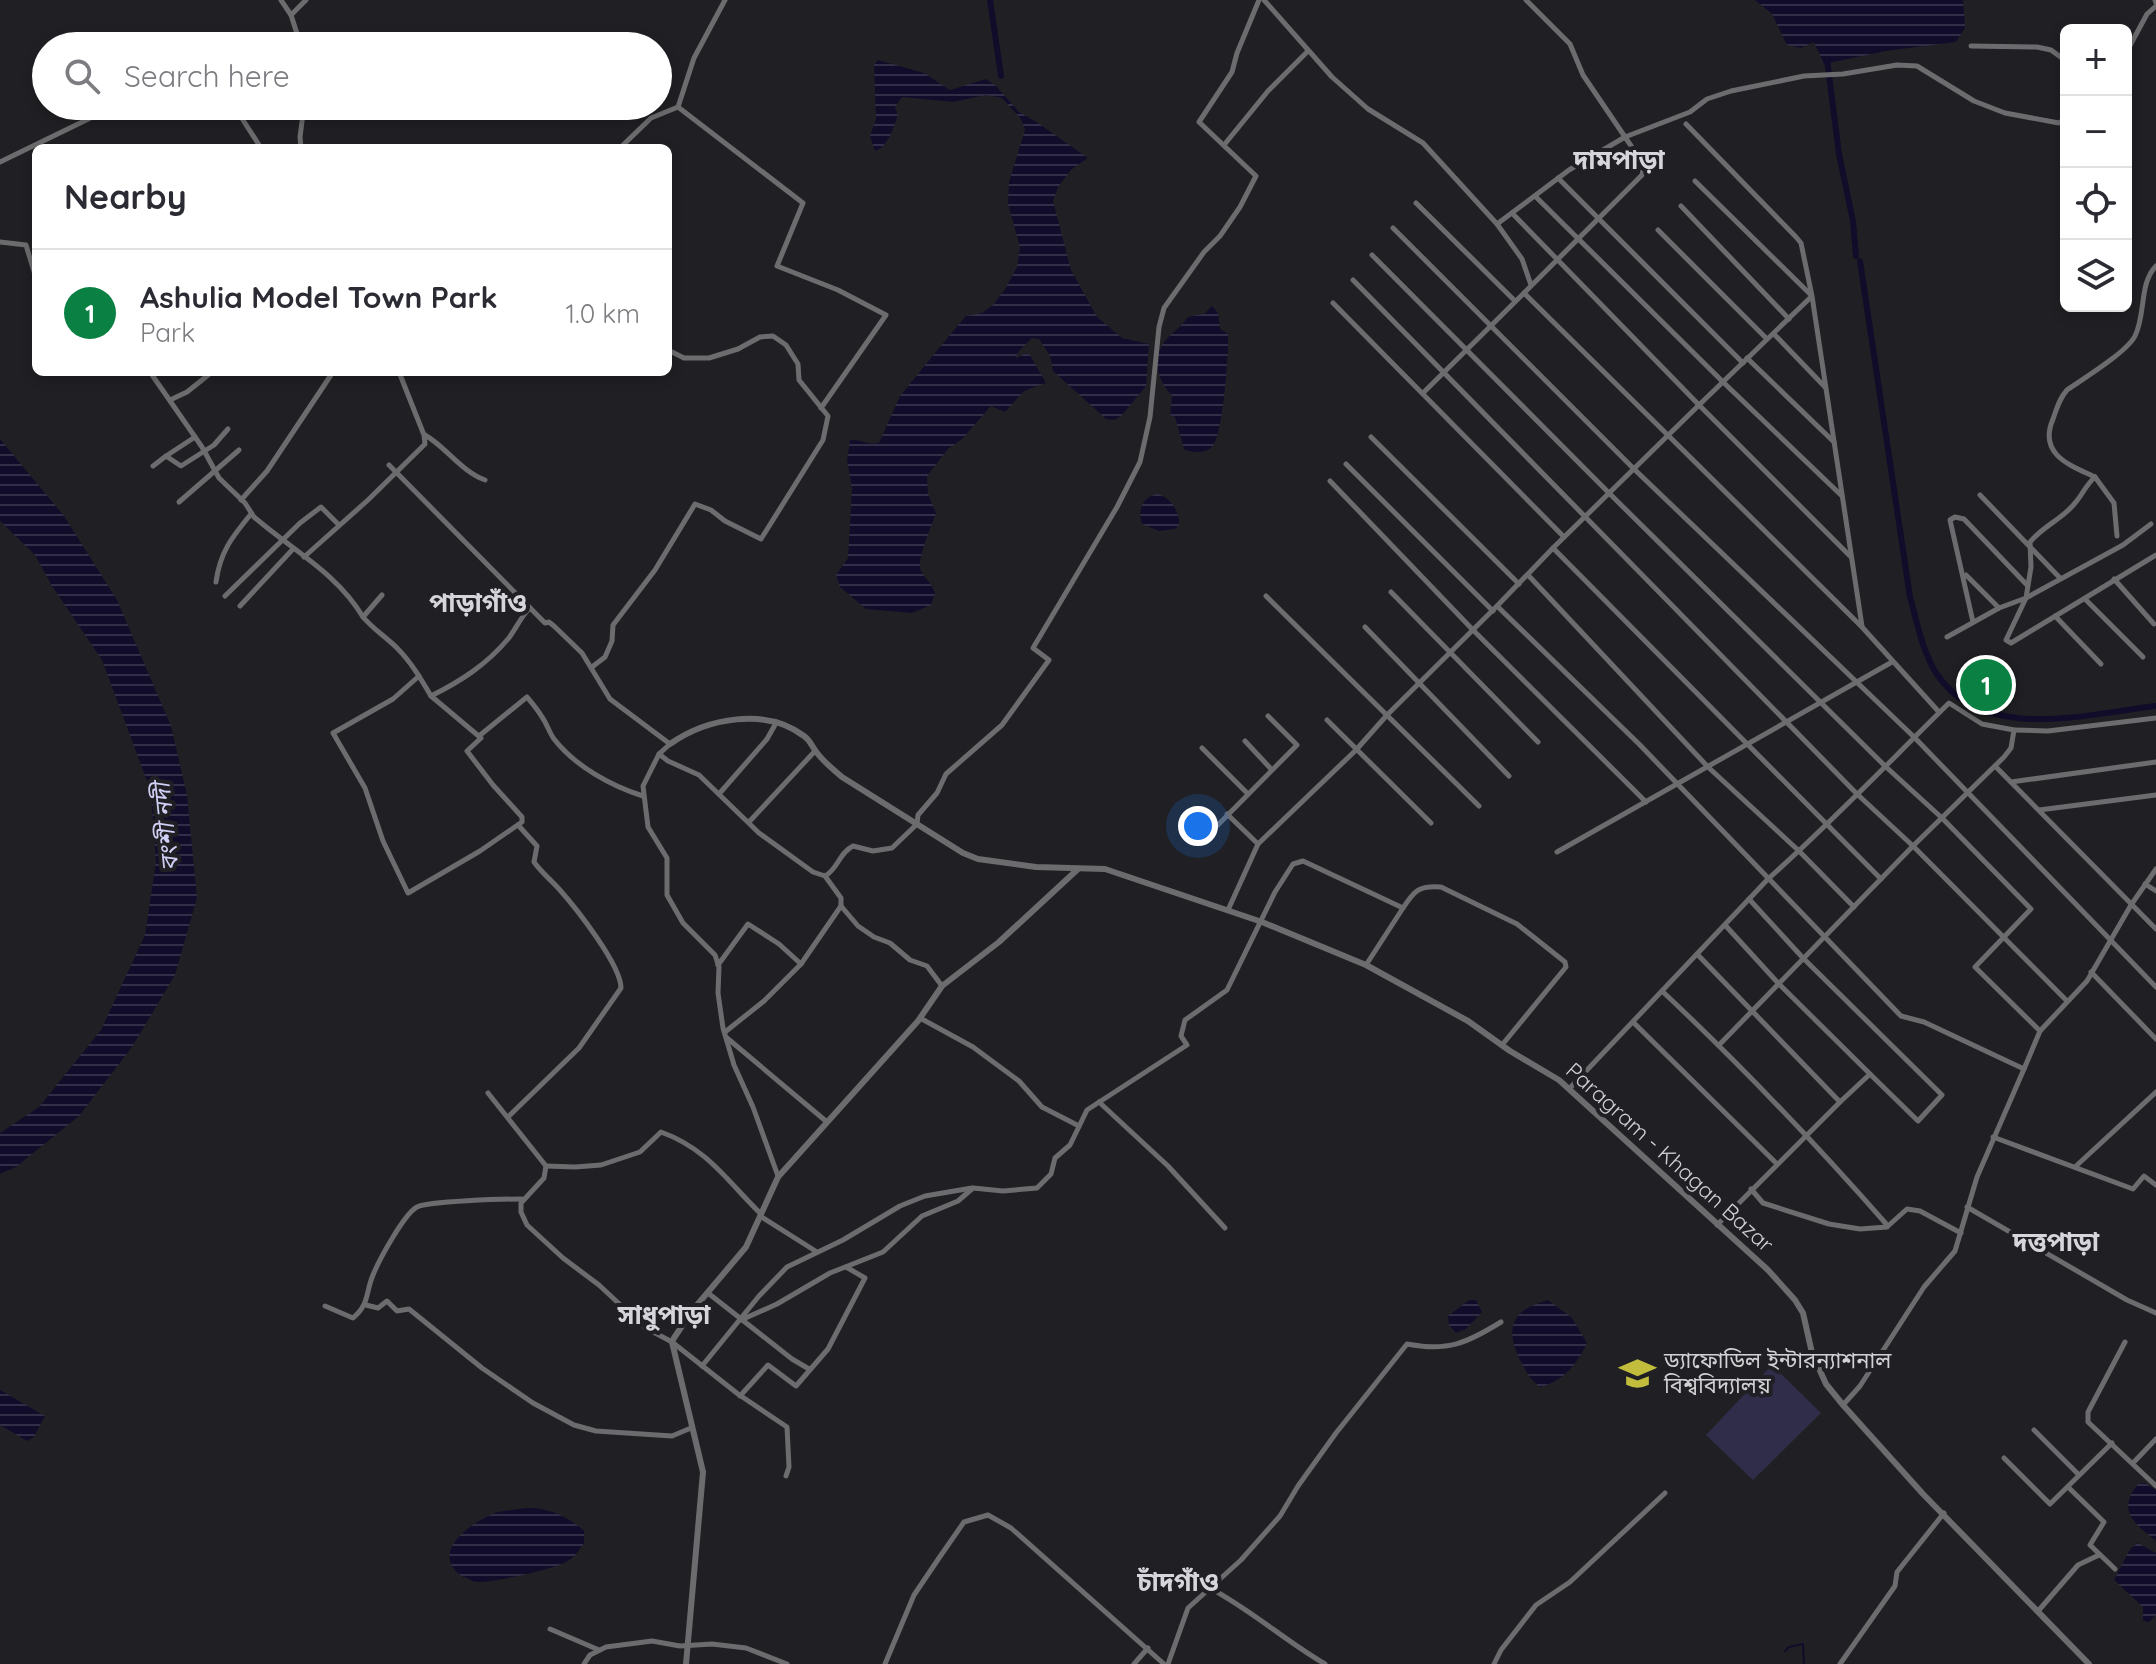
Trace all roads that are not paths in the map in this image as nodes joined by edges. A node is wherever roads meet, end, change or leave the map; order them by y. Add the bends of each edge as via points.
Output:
1 (281, 0) edge
2 (306, 0) edge
3 (725, 0) edge
4 (1262, 0) edge
5 (1526, 0) edge
6 (2156, 3) edge
7 (291, 15) junction
8 (296, 32) edge
9 (2132, 42) edge
10 (1971, 46) dead end
11 (1308, 51) junction
12 (2060, 57) edge
13 (678, 107) junction
14 (672, 109) edge
15 (86, 120) edge
16 (243, 120) edge
17 (302, 120) edge
18 (649, 120) edge
19 (2060, 122) edge
20 (1686, 124) dead end
21 (1625, 137) junction
22 (37, 144) edge
23 (258, 144) edge
24 (301, 144) edge
25 (624, 144) edge
26 (1224, 145) junction
27 (32, 146) edge
28 (0, 162) edge
29 (1558, 178) junction
30 (1695, 181) dead end
31 (1535, 196) junction
32 (1416, 203) dead end
33 (1681, 206) dead end
34 (1512, 213) junction
35 (1599, 217) junction
36 (1497, 224) junction
37 (1393, 228) dead end
38 (1658, 230) dead end
39 (1578, 238) junction
40 (0, 242) edge
41 (1372, 255) dead end
42 (1556, 259) junction
43 (32, 265) edge
44 (2156, 266) edge
45 (1353, 280) dead end
46 (1531, 285) junction
47 (1524, 293) junction
48 (1812, 296) junction
49 (1515, 301) junction
50 (1333, 303) dead end
51 (1789, 319) junction
52 (1492, 324) junction
53 (1773, 333) junction
54 (1767, 339) junction
55 (1466, 350) junction
56 (672, 352) edge
57 (1745, 361) junction
58 (1444, 372) junction
59 (153, 376) edge
60 (207, 376) edge
61 (330, 376) edge
62 (403, 376) edge
63 (1723, 382) junction
64 (1826, 387) junction
65 (1423, 393) junction
66 (170, 400) junction
67 (1699, 405) junction
68 (821, 408) junction
69 (228, 429) dead end
70 (424, 435) junction
71 (195, 437) junction
72 (1371, 437) dead end
73 (1667, 437) junction
74 (1834, 442) junction
75 (204, 450) junction
76 (239, 450) dead end
77 (166, 456) junction
78 (1346, 464) dead end
79 (389, 465) dead end
80 (153, 466) dead end
81 (215, 469) junction
82 (1634, 469) junction
83 (395, 471) junction
84 (2095, 477) junction
85 (485, 480) dead end
86 (1330, 481) dead end
87 (1609, 493) junction
88 (1980, 495) dead end
89 (1842, 496) junction
90 (241, 500) junction
91 (179, 502) dead end
92 (251, 514) junction
93 (1584, 518) junction
94 (2151, 524) dead end
95 (339, 525) junction
96 (2117, 536) dead end
97 (1564, 537) junction
98 (283, 541) junction
99 (2031, 546) junction
100 (1553, 548) junction
101 (293, 549) junction
102 (2156, 555) edge
103 (304, 557) junction
104 (1852, 558) junction
105 (1964, 573) junction
106 (1528, 575) junction
107 (2060, 578) junction
108 (2114, 579) junction
109 (216, 582) dead end
110 (1519, 584) junction
111 (2027, 585) junction
112 (1391, 592) dead end
113 (382, 595) dead end
114 (225, 596) dead end
115 (1266, 596) dead end
116 (2026, 598) junction
117 (2085, 599) junction
118 (240, 606) dead end
119 (530, 608) junction
120 (1495, 608) junction
121 (1999, 608) junction
122 (2055, 616) junction
123 (363, 617) junction
124 (1973, 622) junction
125 (2154, 624) edge
126 (1365, 627) dead end
127 (1862, 627) junction
128 (1473, 630) junction
129 (1947, 637) dead end
130 (1450, 653) junction
131 (2143, 657) dead end
132 (1892, 662) junction
133 (2101, 664) dead end
134 (592, 667) junction
135 (419, 676) junction
136 (1856, 682) junction
137 (1419, 684) junction
138 (431, 696) junction
139 (1822, 704) junction
140 (1939, 712) junction
141 (1387, 715) junction
142 (1268, 716) dead end
143 (2156, 718) edge
144 (1327, 720) dead end
145 (776, 723) junction
146 (1786, 723) junction
147 (2014, 730) junction
148 (479, 736) junction
149 (1914, 737) junction
150 (1245, 741) dead end
151 (1538, 742) dead end
152 (670, 744) junction
153 (1748, 745) junction
154 (1202, 748) dead end
155 (1356, 750) junction
156 (815, 751) junction
157 (659, 754) junction
158 (2156, 762) edge
159 (1885, 766) junction
160 (1995, 766) junction
161 (1708, 767) junction
162 (1272, 770) junction
163 (1509, 776) dead end
164 (2011, 782) junction
165 (1678, 785) junction
166 (1968, 793) junction
167 (719, 794) junction
168 (1248, 794) junction
169 (1857, 794) junction
170 (2156, 795) edge
171 (643, 796) junction
172 (1646, 802) junction
173 (1479, 806) dead end
174 (2039, 810) junction
175 (1227, 814) junction
176 (1942, 818) junction
177 (749, 822) junction
178 (1431, 823) dead end
179 (917, 824) junction
180 (1827, 824) junction
181 (518, 825) junction
182 (1204, 839) dead end
183 (1258, 844) junction
184 (1913, 846) junction
185 (1799, 851) junction
186 (1557, 852) dead end
187 (1079, 868) junction
188 (2156, 869) edge
189 (825, 876) junction
190 (1768, 879) junction
191 (1881, 879) junction
192 (2145, 884) junction
193 (2156, 891) edge
194 (1749, 899) junction
195 (2131, 905) junction
196 (841, 906) junction
197 (1854, 907) junction
198 (1403, 908) junction
199 (1228, 910) junction
200 (1262, 922) junction
201 (1725, 925) junction
202 (2156, 929) edge
203 (1825, 936) junction
204 (2003, 938) junction
205 (2110, 941) junction
206 (1697, 954) junction
207 (1803, 958) junction
208 (801, 964) junction
209 (718, 965) junction
210 (1366, 965) junction
211 (2091, 972) junction
212 (1778, 983) junction
213 (942, 986) junction
214 (2156, 987) edge
215 (1662, 991) junction
216 (2066, 1001) junction
217 (1750, 1011) junction
218 (920, 1018) junction
219 (1633, 1022) junction
220 (2040, 1031) junction
221 (725, 1034) junction
222 (2156, 1039) edge
223 (1502, 1045) junction
224 (1719, 1045) junction
225 (2024, 1069) junction
226 (1870, 1074) junction
227 (1569, 1089) junction
228 (2156, 1092) edge
229 (488, 1093) dead end
230 (1099, 1102) junction
231 (1840, 1102) junction
232 (508, 1117) junction
233 (827, 1122) junction
234 (1079, 1126) junction
235 (1807, 1134) junction
236 (1993, 1137) junction
237 (1777, 1164) junction
238 (546, 1166) junction
239 (2075, 1167) junction
240 (778, 1177) junction
241 (2156, 1185) edge
242 (973, 1188) junction
243 (1751, 1189) junction
244 (523, 1200) junction
245 (1967, 1207) junction
246 (760, 1215) junction
247 (1717, 1225) junction
248 (1888, 1226) junction
249 (1225, 1228) dead end
250 (1961, 1233) junction
251 (817, 1252) junction
252 (845, 1267) junction
253 (708, 1293) junction
254 (366, 1305) junction
255 (325, 1306) dead end
256 (2156, 1313) edge
257 (741, 1320) junction
258 (1501, 1322) dead end
259 (672, 1342) junction
260 (2125, 1342) dead end
261 (702, 1366) junction
262 (810, 1370) junction
263 (740, 1396) junction
264 (1843, 1405) junction
265 (691, 1428) junction
266 (2034, 1430) dead end
267 (2156, 1439) edge
268 (2112, 1443) junction
269 (2004, 1458) dead end
270 (2133, 1463) junction
271 (2079, 1475) junction
272 (786, 1476) dead end
273 (2156, 1486) edge
274 (2068, 1487) junction
275 (1665, 1493) dead end
276 (1944, 1513) junction
277 (2100, 1555) junction
278 (2115, 1569) dead end
279 (1208, 1587) junction
280 (2039, 1610) junction
281 (550, 1629) dead end
282 (688, 1647) junction
283 (1148, 1648) junction
284 (600, 1650) junction
285 (584, 1664) edge
286 (686, 1664) edge
287 (787, 1664) edge
288 (885, 1664) edge
289 (1134, 1664) edge
290 (1166, 1664) edge
291 (1325, 1664) edge
292 (1494, 1664) edge
293 (1840, 1664) edge
294 (2089, 1664) edge

1 - 7 street
2 - 7 street
3 - 13 street via 694,58
4 - 11 street
4 - 26 street via 1232,72 1199,122
5 - 21 street via 1570,44 1583,75
6 - 9 street
7 - 8 street
10 - 12 street via 2037,47
11 - 26 street
11 - 36 street via 1368,109 1423,143
13 - 14 street
13 - 68 street via 803,203 777,266 886,315
15 - 22 street
16 - 23 street
17 - 24 street
18 - 25 street
19 - 21 street via 2005,113 1962,95 1917,66 1897,65 1731,91
20 - 48 street via 1801,243
21 - 29 street
21 - 35 street via 1644,165 1642,175
26 - 179 street via 1256,176 1220,236 1164,308 1140,462 1033,648 1049,660 1002,725 946,774
27 - 28 street
29 - 31 street
29 - 35 street
30 - 48 street
31 - 34 street
31 - 39 street
32 - 49 street
33 - 51 street
34 - 36 street
34 - 42 street
35 - 39 street
35 - 57 street
36 - 46 street via 1522,259
37 - 52 street
38 - 54 street
39 - 42 street
39 - 63 street
40 - 43 street via 26,245
41 - 55 street
42 - 46 street
42 - 67 street
44 - 84 street via 2148,275 2134,340 2067,390 2049,427 2053,451 2066,464
45 - 58 street
46 - 47 street
47 - 49 street
47 - 73 street
48 - 51 street
48 - 64 street
49 - 52 street
50 - 65 street
51 - 53 street
52 - 55 street
52 - 82 street
53 - 54 street
53 - 64 street
54 - 57 street
55 - 58 street
55 - 87 street
56 - 68 street via 684,358 709,358 773,336 786,345 798,364 799,380
57 - 63 street
57 - 74 street
58 - 65 street
58 - 93 street
59 - 66 street
60 - 66 street
61 - 90 street via 267,471
62 - 70 street
63 - 67 street
63 - 89 street
64 - 74 street
65 - 97 street
66 - 71 street
67 - 73 street
67 - 104 street
68 - 134 street via 828,416 823,440 761,539 695,504 613,625 605,657
69 - 75 street
70 - 83 street via 425,444
70 - 85 street via 470,474
71 - 75 street
71 - 77 street
72 - 110 street
73 - 82 street
73 - 127 street
74 - 89 street
75 - 77 street via 181,466
75 - 81 street
76 - 81 street
77 - 80 street
78 - 120 street
79 - 83 street
81 - 90 street
81 - 91 street
82 - 87 street
82 - 136 street
83 - 95 street
83 - 119 street
84 - 96 street via 2114,503
84 - 99 street via 2075,503 2039,531
86 - 128 street
87 - 93 street
87 - 139 street
88 - 99 street
89 - 104 street
90 - 92 street
92 - 98 street
92 - 109 street via 219,561
93 - 97 street
93 - 146 street
94 - 107 street
95 - 98 street via 321,507
95 - 103 street
97 - 100 street
98 - 101 street
98 - 114 street
99 - 107 street
99 - 111 street
100 - 106 street
100 - 153 street
101 - 103 street
101 - 118 street
102 - 108 street
103 - 123 street via 353,599
104 - 127 street
105 - 111 street via 1950,520 1955,517 1964,519
105 - 121 street
105 - 124 street
106 - 110 street
106 - 161 street
107 - 116 street
108 - 117 street
108 - 125 street
110 - 120 street
111 - 116 street
112 - 130 street
113 - 123 street
115 - 141 street
116 - 121 street
116 - 122 street via 2005,639 2008,643
117 - 122 street
117 - 131 street
119 - 134 street via 574,644
119 - 138 street via 480,669
120 - 128 street
120 - 165 street
121 - 124 street
122 - 133 street
123 - 135 street
124 - 129 street
126 - 137 street
127 - 132 street
128 - 130 street
128 - 172 street
130 - 137 street
130 - 151 street
132 - 136 street
132 - 140 street
134 - 152 street via 610,699
135 - 138 street
135 - 181 street via 393,699 333,733 365,788 408,893
136 - 139 street
136 - 149 street
137 - 141 street
137 - 163 street
138 - 148 street
139 - 146 street
139 - 159 street
140 - 147 street via 1949,703 1982,724
140 - 149 street
141 - 155 street
141 - 173 street
142 - 162 street via 1297,745
143 - 147 street
144 - 155 street
145 - 152 street via 706,723
145 - 156 street, Paragram - Khagan Bazar via 803,734
145 - 167 street
146 - 153 street
146 - 169 street
147 - 160 street via 2011,748
148 - 171 street via 527,697 570,754 601,779
148 - 181 street via 467,751 522,817
149 - 159 street
149 - 166 street
150 - 162 street
152 - 157 street
153 - 161 street
153 - 180 street
154 - 168 street
155 - 178 street
155 - 183 street
156 - 177 street
156 - 179 street, Paragram - Khagan Bazar via 842,777
157 - 167 street via 699,775
157 - 171 street
158 - 164 street
159 - 169 street
159 - 176 street
160 - 164 street
160 - 166 street
161 - 165 street
161 - 185 street
162 - 168 street
164 - 174 street
165 - 172 street
165 - 190 street
166 - 176 street
166 - 205 street
167 - 177 street
168 - 175 street
169 - 180 street
169 - 184 street
170 - 174 street
171 - 209 street via 648,827 667,858 667,895
172 - 186 street
174 - 195 street
175 - 182 street
175 - 183 street
176 - 184 street
176 - 204 street via 2031,909
177 - 189 street
179 - 187 street, Paragram - Khagan Bazar via 978,859
179 - 189 street via 892,848 846,849
180 - 185 street
180 - 191 street
181 - 232 street via 537,846 534,862 539,870 561,891 613,963 621,988 579,1048
183 - 199 street
184 - 191 street
184 - 204 street
185 - 190 street
185 - 197 street
187 - 199 street, Paragram - Khagan Bazar via 1105,869
187 - 213 street
188 - 192 street
189 - 196 street
190 - 194 street
190 - 203 street
191 - 197 street
192 - 193 street
192 - 195 street
194 - 201 street
194 - 207 street
195 - 202 street
195 - 205 street
196 - 208 street
196 - 213 street via 858,926 927,966
197 - 203 street
198 - 200 street via 1303,861 1288,868
198 - 210 street
198 - 223 street via 1414,891 1441,887 1517,924 1565,962
199 - 200 street, Paragram - Khagan Bazar
200 - 210 street, Paragram - Khagan Bazar
200 - 230 street via 1227,990 1185,1020 1181,1036 1187,1045
201 - 206 street
201 - 212 street
203 - 207 street
203 - 225 street via 1901,1016
204 - 216 street
204 - 220 street via 1975,967
205 - 211 street
205 - 214 street
206 - 215 street
206 - 217 street
207 - 212 street
207 - 226 street via 1942,1095 1918,1121
208 - 209 street via 748,924
208 - 221 street
209 - 221 street
210 - 223 street, Paragram - Khagan Bazar
211 - 216 street
211 - 222 street
212 - 217 street
212 - 226 street
213 - 218 street
215 - 219 street
215 - 224 street
216 - 220 street
217 - 224 street
217 - 231 street
218 - 233 street
218 - 234 street via 973,1047 1019,1081 1042,1107
219 - 227 street
219 - 237 street
220 - 225 street
221 - 233 street
221 - 240 street
223 - 227 street, Paragram - Khagan Bazar
224 - 235 street
225 - 236 street
226 - 231 street
227 - 247 street, Paragram - Khagan Bazar
228 - 239 street
229 - 232 street
230 - 234 street via 1087,1110
230 - 249 street
231 - 235 street
232 - 238 street
233 - 240 street
234 - 242 street via 1037,1188
235 - 237 street
235 - 248 street
236 - 239 street
236 - 245 street
237 - 243 street
238 - 244 street via 544,1178
238 - 246 street via 601,1165 640,1152 661,1132 686,1142 729,1177
239 - 241 street via 2133,1189 2144,1176
240 - 246 street
242 - 251 street via 900,1206
242 - 252 street via 958,1201 922,1216 883,1252
243 - 247 street
243 - 248 street via 1763,1203 1829,1224
244 - 254 street via 417,1207 374,1274
244 - 259 street via 527,1225 644,1327
245 - 250 street
245 - 256 street
246 - 251 street
246 - 253 street via 746,1247
247 - 264 street, Paragram - Khagan Bazar via 1795,1300 1826,1384
248 - 250 street via 1907,1209
250 - 264 street via 1955,1251
251 - 257 street via 787,1267
252 - 257 street
252 - 262 street via 865,1278 828,1349
253 - 257 street
253 - 259 street
254 - 255 street via 353,1318
254 - 265 street via 378,1308 387,1301 397,1311 409,1309 533,1403 588,1430 672,1436
257 - 261 street
257 - 262 street
258 - 279 street via 1460,1345 1407,1344 1336,1433 1280,1516
259 - 261 street
259 - 265 street
260 - 268 street via 2088,1412 2088,1422
261 - 263 street
262 - 263 street via 796,1386 768,1365
263 - 272 street via 787,1427
264 - 276 street, Paragram - Khagan Bazar
265 - 282 street via 703,1472
266 - 271 street
267 - 270 street
268 - 270 street
268 - 271 street
269 - 274 street via 2050,1504
270 - 273 street
271 - 274 street
274 - 277 street via 2104,1522 2090,1545
275 - 292 street via 1570,1582 1536,1605
276 - 280 street, Paragram - Khagan Bazar
276 - 293 street via 1897,1572 1895,1586
277 - 278 street
277 - 280 street via 2078,1565
279 - 290 street via 1188,1608
279 - 291 street
280 - 294 street, Paragram - Khagan Bazar
281 - 284 street
282 - 284 street via 652,1641
282 - 286 street
282 - 287 street via 746,1648
283 - 288 street via 1011,1528 988,1515 964,1522 939,1558 914,1595
283 - 289 street
283 - 290 street
284 - 285 street

